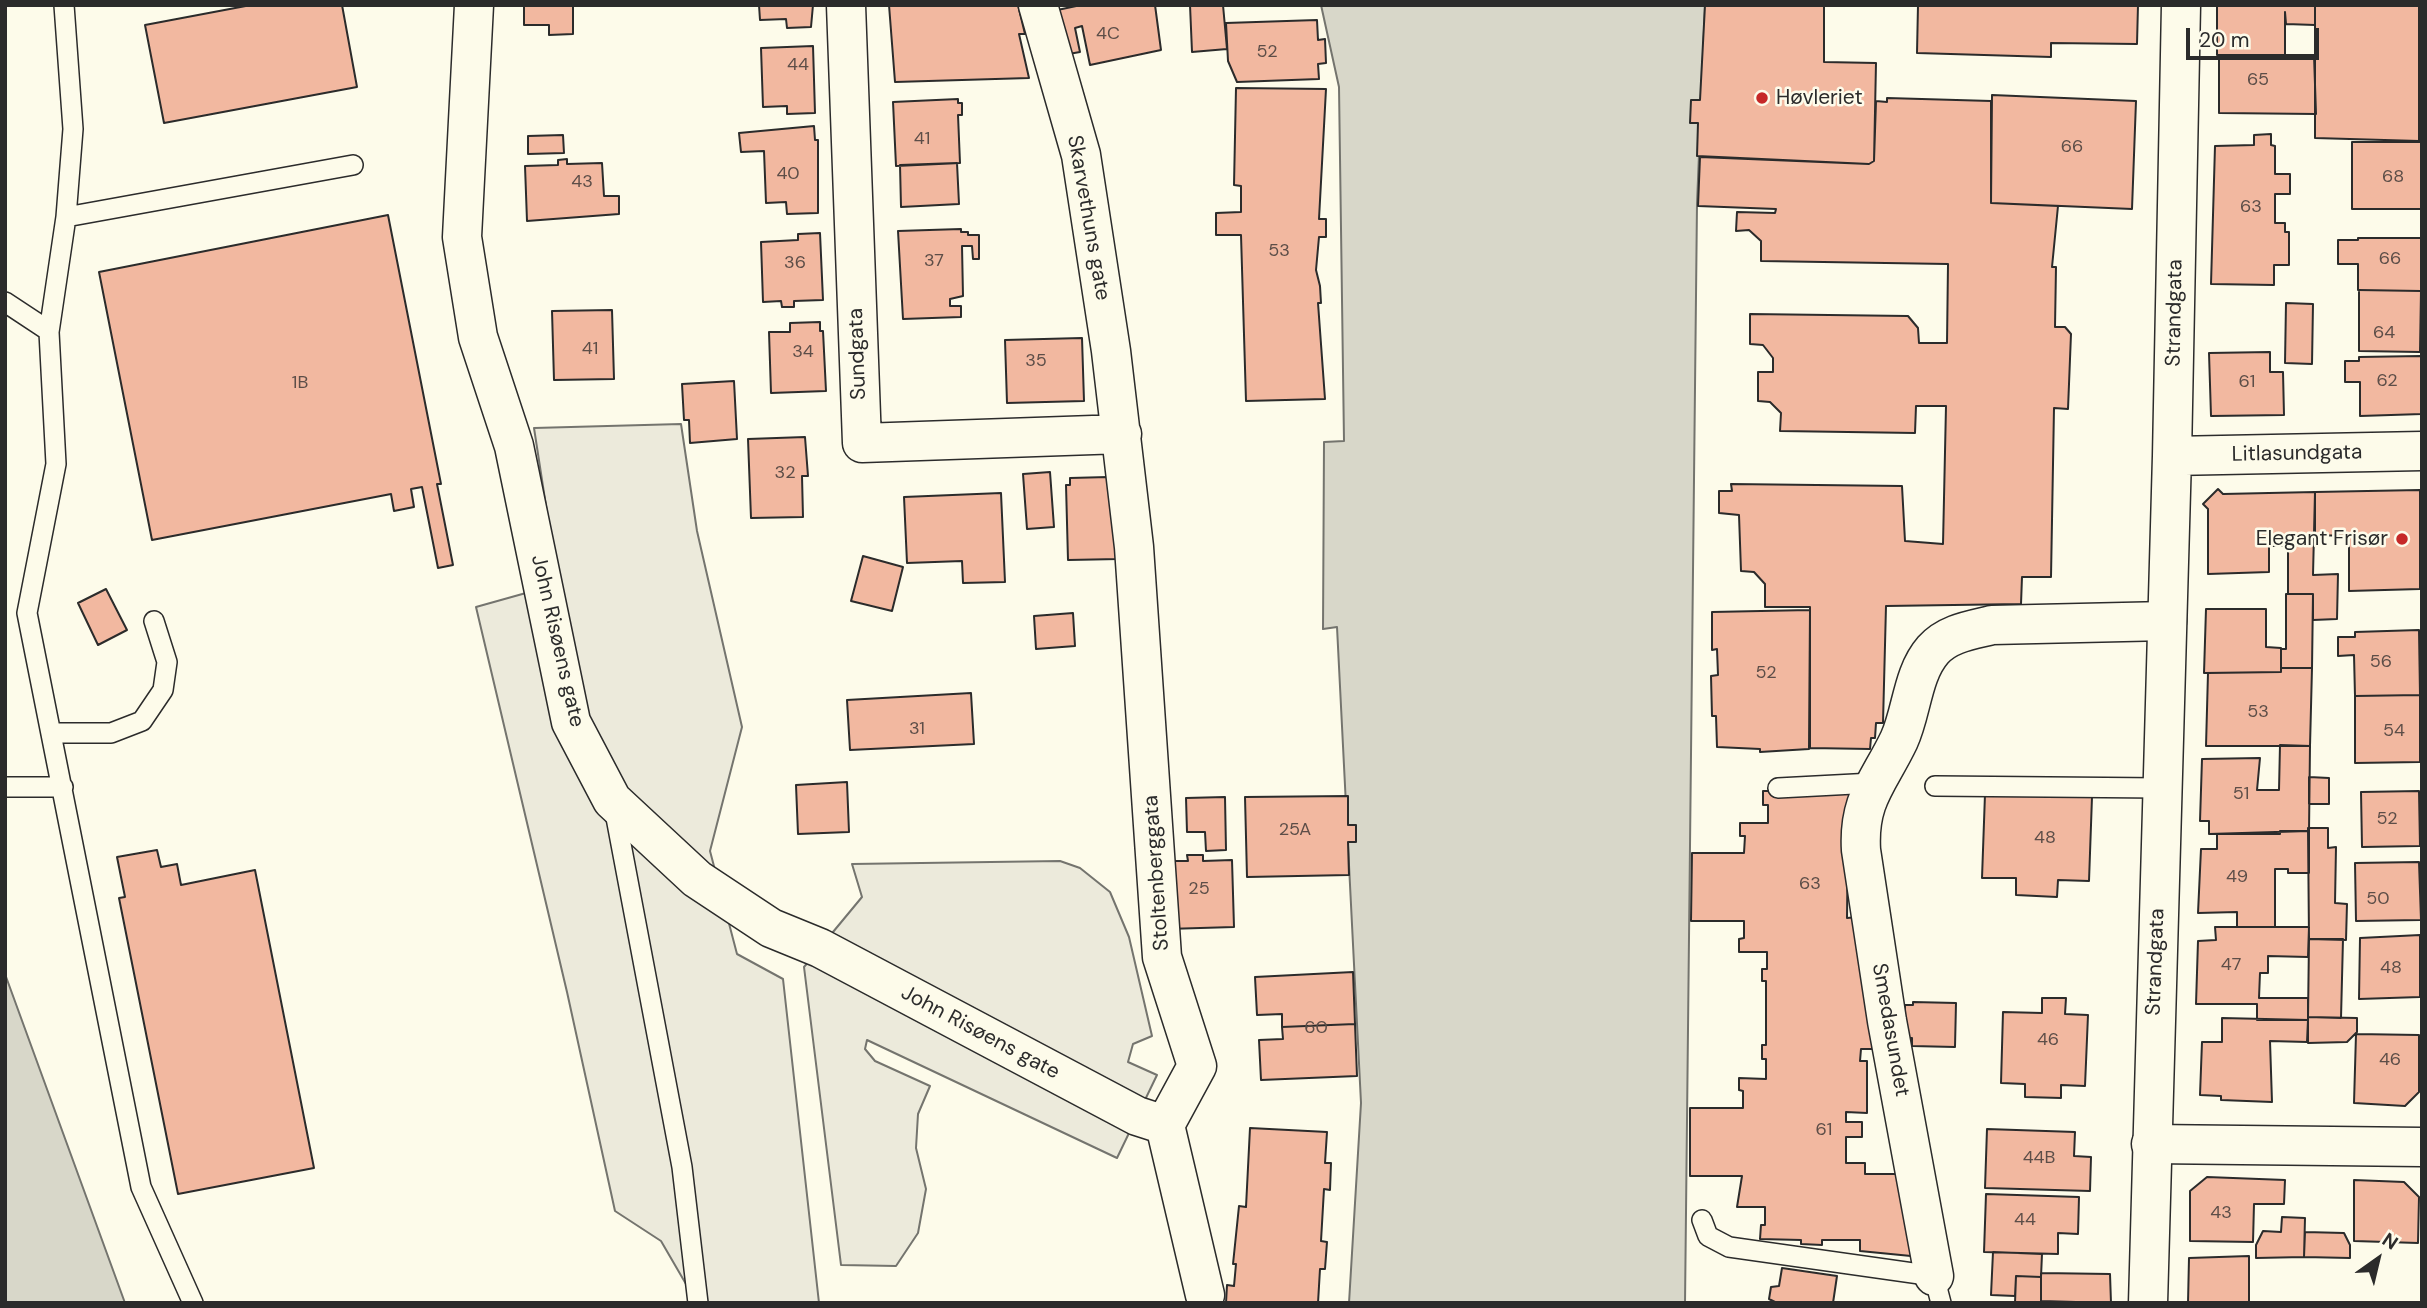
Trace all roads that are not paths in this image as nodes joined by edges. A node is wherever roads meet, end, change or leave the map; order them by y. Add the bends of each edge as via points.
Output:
1 (64, 5) edge
2 (474, 5) edge
3 (846, 5) edge
4 (1038, 5) edge
5 (2181, 5) edge
6 (353, 165) dead end
7 (66, 217) junction
8 (5, 302) edge
9 (49, 331) junction
10 (1122, 434) junction
11 (2422, 451) edge
12 (2172, 456) junction
13 (154, 621) dead end
14 (2167, 621) junction
15 (53, 733) junction
16 (1873, 783) junction
17 (1935, 786) dead end
18 (63, 787) junction
19 (5, 788) edge
20 (1778, 788) dead end
21 (2161, 788) junction
22 (612, 800) junction
23 (1165, 1125) junction
24 (2151, 1144) junction
25 (2422, 1147) edge
26 (1702, 1220) dead end
27 (1938, 1289) edge
28 (1205, 1296) dead end
29 (193, 1303) edge
30 (698, 1303) edge
31 (2148, 1303) edge

1 - 7 lane via 74,129
2 - 22 street, John Risøens gate via 463,237 478,337 514,446 571,722
3 - 10 street, Sundgata via 862,443
4 - 10 street, Skarvethuns gate via 1080,155
5 - 12 street, Strandgata
6 - 7 lane
7 - 9 lane
8 - 9 lane
9 - 15 lane via 56,464 27,613
10 - 23 street, Stoltenberggata via 1163,957 1197,1066
11 - 12 street, Litlasundgata
12 - 14 street, Strandgata
13 - 15 lane via 167,662 163,690 142,721 111,733
14 - 16 street via 1992,625 1947,640 1923,668 1900,740
14 - 21 street, Strandgata
15 - 18 lane
16 - 20 lane
16 - 27 street, Smedasundet via 1860,828 1861,850 1887,1021
17 - 21 lane
18 - 19 lane
18 - 29 lane via 141,1187
21 - 24 street, Strandgata
22 - 23 street, John Risøens gate via 697,879 771,928 820,948 1137,1116
22 - 30 lane via 682,1167
23 - 28 street
24 - 25 street
24 - 31 street, Strandgata
26 - 27 lane via 1708,1236 1728,1247

